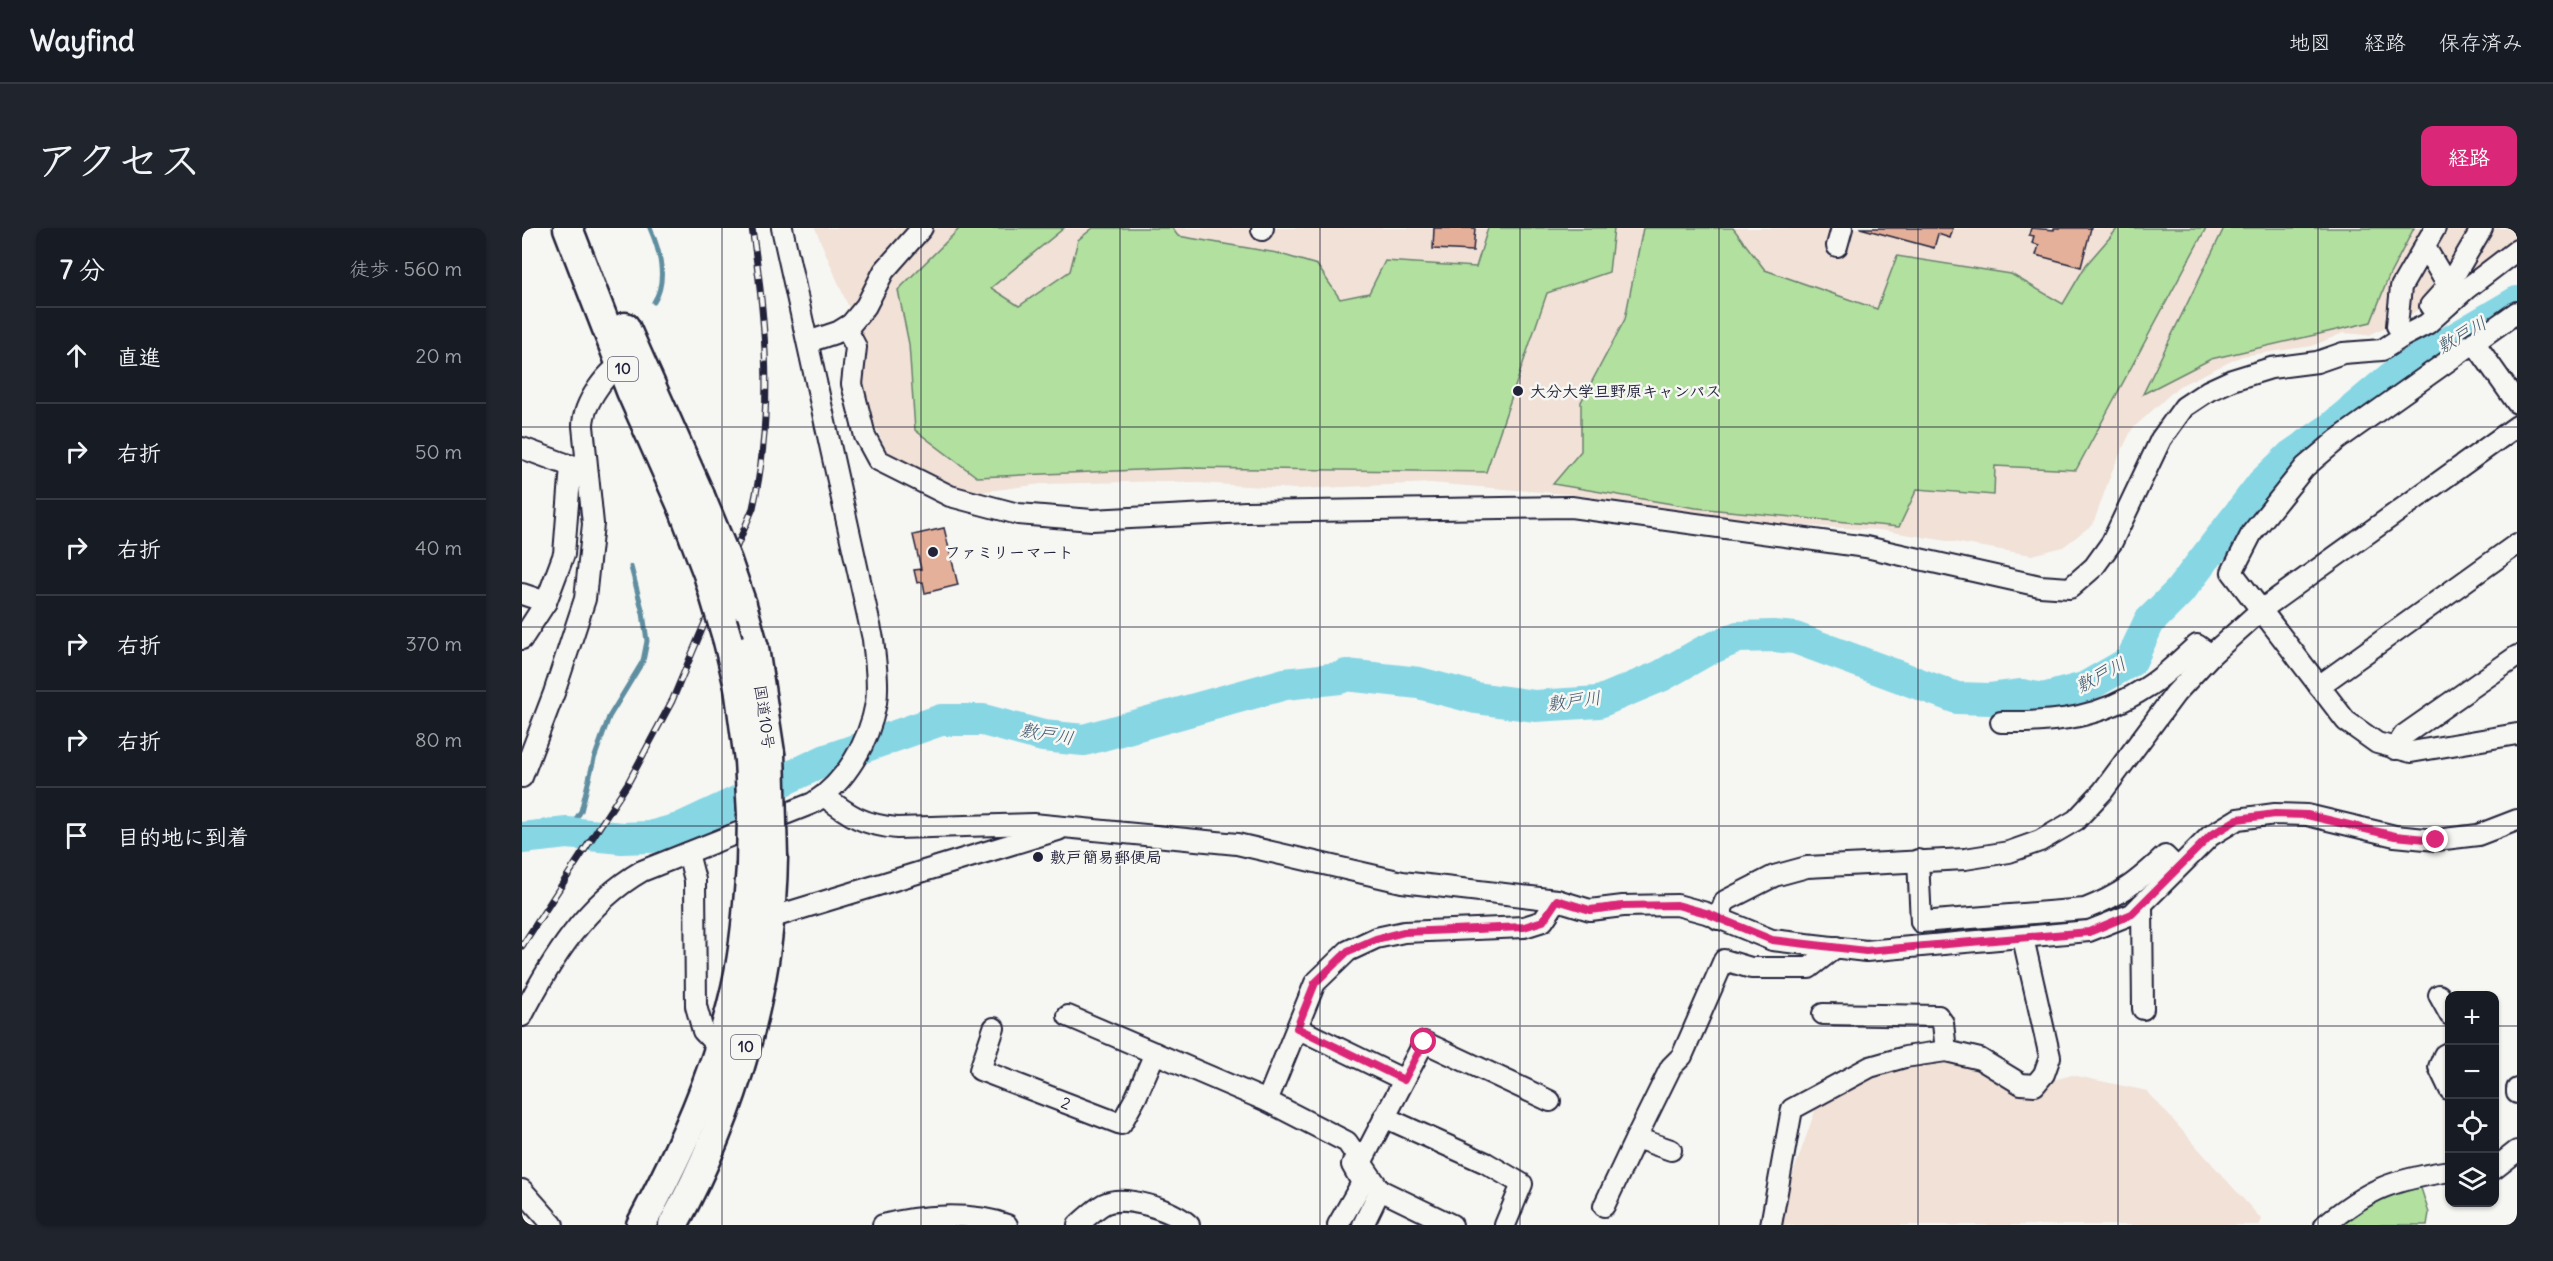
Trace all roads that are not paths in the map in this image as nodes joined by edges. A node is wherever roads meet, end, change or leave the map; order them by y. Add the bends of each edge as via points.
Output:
1 (568, 228) edge
2 (578, 228) edge
3 (782, 228) edge
4 (922, 228) edge
5 (2434, 228) edge
6 (2482, 228) edge
7 (2425, 247) junction
8 (2517, 250) edge
9 (2448, 286) junction
10 (2517, 312) edge
11 (846, 328) junction
12 (808, 342) junction
13 (2474, 342) junction
14 (631, 363) junction
15 (2517, 403) edge
16 (2517, 426) edge
17 (522, 448) edge
18 (579, 465) junction
19 (692, 502) junction
20 (2517, 544) edge
21 (522, 594) edge
22 (546, 602) junction
23 (2261, 610) junction
24 (522, 639) edge
25 (2211, 655) junction
26 (2517, 656) edge
27 (2319, 686) junction
28 (2001, 722) dead end
29 (2517, 734) edge
30 (2394, 749) junction
31 (760, 756) junction
32 (522, 777) edge
33 (824, 796) junction
34 (2517, 820) edge
35 (1072, 826) junction
36 (688, 853) junction
37 (1918, 860) junction
38 (762, 862) junction
39 (2176, 867) junction
40 (1557, 900) junction
41 (2137, 909) junction
42 (770, 918) junction
43 (1718, 919) junction
44 (2024, 938) junction
45 (1836, 947) junction
46 (2439, 995) dead end
47 (2445, 1006) edge
48 (2143, 1009) dead end
49 (1823, 1014) dead end
50 (522, 1016) edge
51 (1068, 1016) dead end
52 (994, 1028) dead end
53 (1297, 1028) junction
54 (719, 1048) junction
55 (1946, 1051) junction
56 (1155, 1053) junction
57 (2445, 1054) edge
58 (1404, 1080) junction
59 (2445, 1080) edge
60 (1267, 1101) junction
61 (1550, 1101) dead end
62 (1384, 1117) junction
63 (1636, 1138) junction
64 (1671, 1150) dead end
65 (2517, 1151) edge
66 (1359, 1159) junction
67 (2499, 1165) edge
68 (2445, 1172) edge
69 (522, 1190) edge
70 (1380, 1190) junction
71 (1604, 1206) dead end
72 (552, 1225) edge
73 (642, 1225) edge
74 (673, 1225) edge
75 (883, 1225) edge
76 (1007, 1225) edge
77 (1078, 1225) edge
78 (1189, 1225) edge
79 (1338, 1225) edge
80 (1363, 1225) edge
81 (1452, 1225) edge
82 (1505, 1225) edge
83 (1771, 1225) edge
84 (2325, 1225) edge

1 - 14 highway, 国道10号 / 10
2 - 14 highway, 国道10号 / 10
3 - 12 street
4 - 11 street via 884,271 861,314
5 - 7 street
6 - 9 street
7 - 9 street
7 - 9 street via 2401,287 2397,326 2425,312
8 - 11 street via 2427,324 2382,350 2343,353 2317,362 2271,368 2224,384 2184,406 2161,439 2112,542 2094,567 2070,588 2040,586 1866,547 1570,507 1246,512 1092,520 1018,514 950,496 878,460 865,436 852,384 856,347
10 - 13 street
11 - 12 street
12 - 33 street via 873,639 877,689 866,737 851,765
13 - 15 street
13 - 23 street via 2337,440 2305,467 2280,496 2252,532 2232,572
14 - 18 street via 593,395 585,410
14 - 19 highway, 国道10号 / 10
16 - 23 street
17 - 18 street
18 - 22 street via 564,554
18 - 32 street via 593,531 585,598
19 - 31 highway, 国道10号 / 10, bridge via 708,574
19 - 31 highway, 国道10号 / 10, bridge via 723,548 742,605 756,659
20 - 27 street
21 - 22 street
22 - 24 street
23 - 25 street
23 - 27 street
25 - 28 street via 2197,645 2149,687 2079,718
25 - 37 street via 2175,694 2076,820 2040,841 2009,852 1965,859
26 - 30 street via 2404,735
27 - 30 street via 2346,721 2377,743
29 - 30 street via 2411,752
31 - 38 highway, 国道10号 / 10, bridge via 752,814
33 - 35 street via 849,816 880,826
33 - 36 street via 799,810
34 - 39 street via 2478,835 2436,840 2395,836 2307,815 2238,819 2210,836
35 - 40 street via 1254,846 1402,882
35 - 42 street
36 - 50 street via 642,871 597,904 544,976
36 - 54 street via 695,880 696,1006 703,1030
37 - 39 street via 1921,922 2085,909 2135,885 2165,855
37 - 43 street via 1807,867 1774,876 1725,901
38 - 42 highway, 国道10号 / 10
38 - 54 highway, 国道10号 / 10
39 - 41 street
40 - 43 street via 1590,910 1677,905
40 - 53 street via 1543,921 1524,927 1404,932 1348,951 1315,983
41 - 44 street via 2089,932
41 - 48 street
42 - 74 highway, 国道10号 / 10 via 739,1071 713,1144
43 - 45 street via 1772,940
44 - 45 street via 1866,951
44 - 55 street via 2050,1057 2044,1074 2035,1085 2021,1084 1980,1059
45 - 63 street via 1809,968 1751,968 1724,960 1682,1056 1671,1067
46 - 47 street
49 - 55 street via 1938,1016 1943,1023
51 - 56 street
52 - 56 street, 2 via 980,1070 1122,1124
53 - 58 street
53 - 60 street
54 - 73 highway, 国道10号 / 10 via 681,1146
55 - 83 street via 1870,1067 1792,1109
56 - 60 street
57 - 59 street via 2439,1067
58 - 61 street via 1424,1042
58 - 62 street
60 - 66 street via 1347,1142
62 - 66 street
62 - 82 street via 1486,1163 1522,1184
63 - 64 street
63 - 71 street
65 - 67 street
66 - 70 street
66 - 79 street via 1352,1165 1362,1183
68 - 84 street via 2385,1185 2360,1198
69 - 72 street
70 - 80 street
70 - 81 street
75 - 76 street via 930,1217 980,1219
77 - 78 street via 1103,1204 1116,1201 1155,1207

